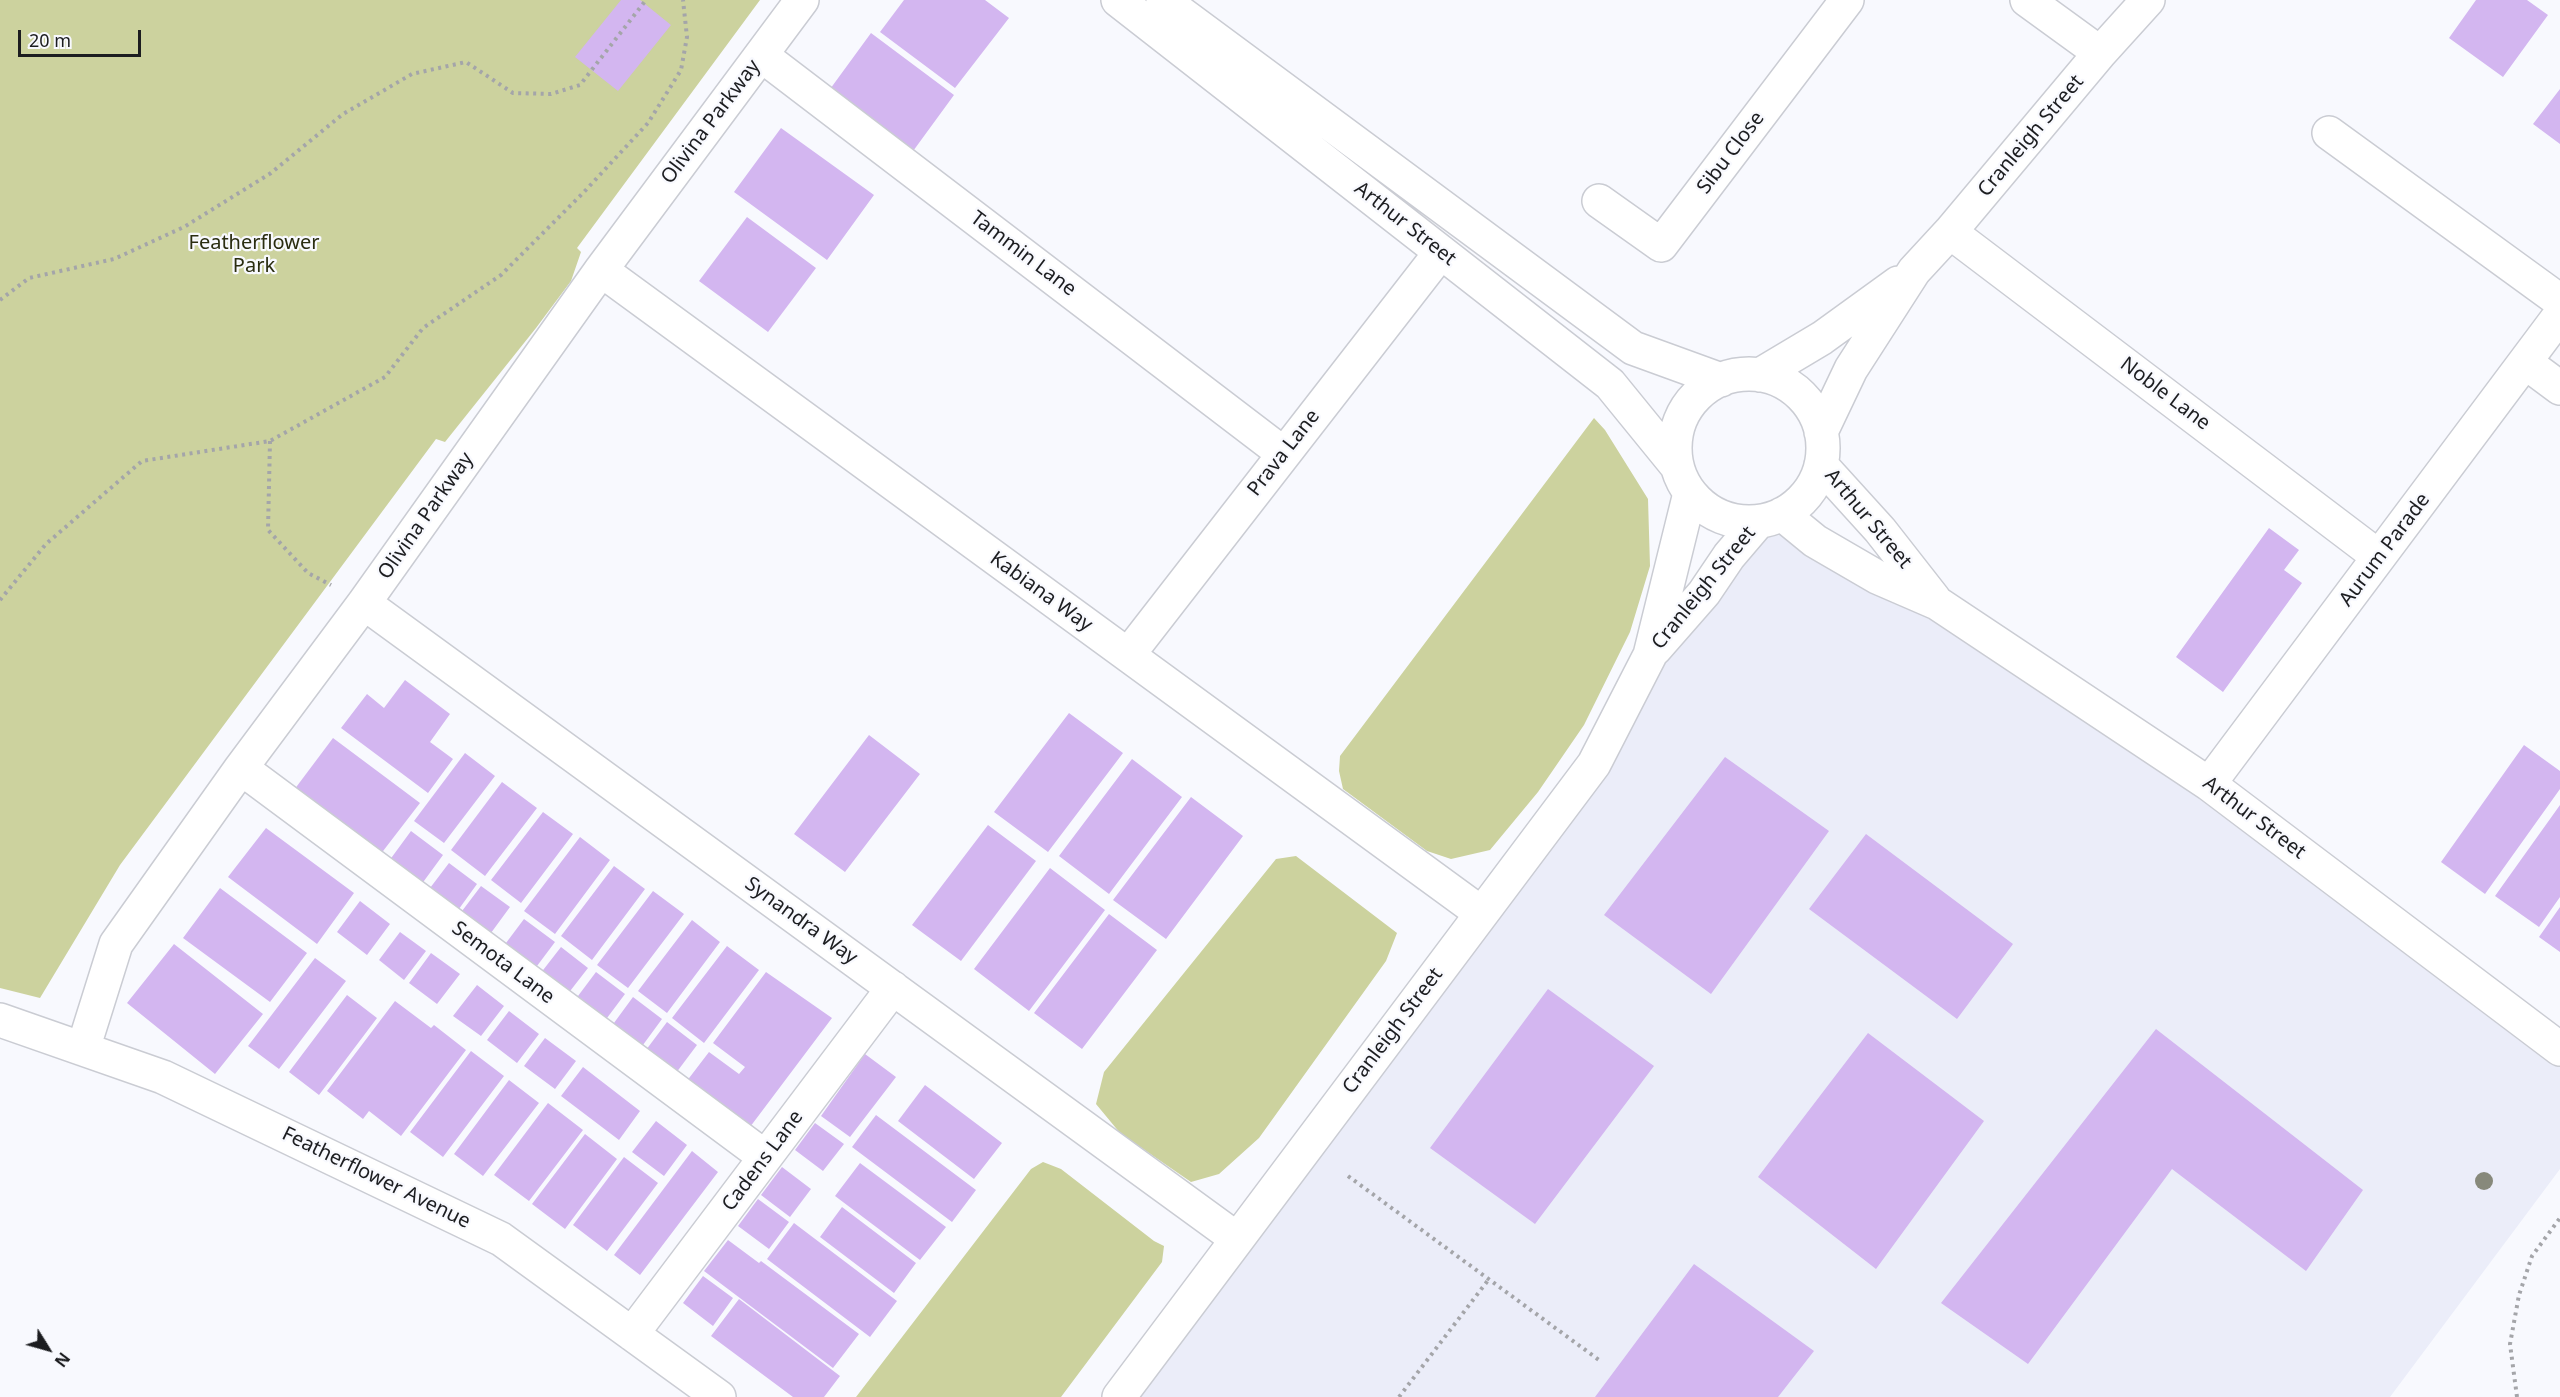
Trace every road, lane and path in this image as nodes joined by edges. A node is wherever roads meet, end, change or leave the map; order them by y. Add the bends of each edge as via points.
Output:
1 (646, 0) edge
2 (683, 0) edge
3 (802, 0) edge
4 (1118, 0) edge
5 (1162, 0) edge
6 (1847, 0) edge
7 (2027, 0) edge
8 (2148, 0) edge
9 (2100, 53) junction
10 (761, 55) junction
11 (2330, 133) dead end
12 (1599, 201) dead end
13 (1950, 232) junction
14 (1441, 252) junction
15 (601, 270) junction
16 (1914, 271) junction
17 (0, 300) edge
18 (2560, 301) edge
19 (2560, 315) edge
20 (2525, 362) junction
21 (1760, 375) junction
22 (1721, 380) junction
23 (2560, 388) edge
24 (1821, 432) junction
25 (270, 441) junction
26 (1284, 454) junction
27 (1821, 465) junction
28 (1683, 479) junction
29 (1770, 518) junction
30 (2379, 557) junction
31 (0, 600) edge
32 (364, 603) junction
33 (1937, 603) junction
34 (1650, 654) junction
35 (1128, 655) junction
36 (241, 768) junction
37 (2209, 784) junction
38 (1481, 913) junction
39 (893, 988) junction
40 (0, 1020) edge
41 (83, 1048) junction
42 (2560, 1049) edge
43 (765, 1157) junction
44 (1348, 1176) dead end
45 (2560, 1218) edge
46 (1237, 1239) junction
47 (1489, 1279) junction
48 (632, 1334) junction
49 (1599, 1360) dead end
50 (719, 1397) edge
51 (1119, 1397) edge
52 (1399, 1397) edge
53 (2517, 1397) edge

1 - 17 path via 580,85 551,94 513,93 466,62 412,74 343,114 271,173 184,227 114,259 29,278
2 - 25 path via 687,37 681,70 648,123 584,192 501,275 423,328 385,377
3 - 10 street, Olivina Parkway
4 - 14 street, Arthur Street
5 - 22 street, Arthur Street via 1633,348
6 - 12 street, Sibu Close via 1661,245
7 - 9 street
8 - 9 street, Cranleigh Street
9 - 13 street, Cranleigh Street
10 - 15 street, Olivina Parkway
10 - 26 street, Tammin Lane
11 - 18 street
13 - 16 street, Cranleigh Street
13 - 30 street, Noble Lane
14 - 26 street, Prava Lane
14 - 28 street, Arthur Street via 1610,384
15 - 32 street, Olivina Parkway
15 - 35 street, Kabiana Way
16 - 21 street, Cranleigh Street via 1822,338
16 - 24 street, Cranleigh Street via 1851,369
19 - 20 street, Aurum Parade
20 - 23 street
20 - 30 street, Aurum Parade
21 - 22 street
21 - 24 street via 1800,394 1817,418
22 - 28 street via 1699,394 1683,414 1675,439
24 - 27 street
25 - 31 path via 142,461 45,544
25 - 32 path via 268,530 308,573
26 - 35 street, Prava Lane
27 - 29 street via 1807,494 1795,506
27 - 33 street, Arthur Street via 1880,530
28 - 29 street via 1700,505 1713,514 1735,521
28 - 34 street, Cranleigh Street
29 - 33 street, Arthur Street via 1877,577
29 - 34 street, Cranleigh Street via 1729,556 1704,593
30 - 37 street, Aurum Parade
32 - 36 street, Olivina Parkway
32 - 39 street, Synandra Way
33 - 37 street, Arthur Street
34 - 38 street, Cranleigh Street via 1594,764
35 - 38 street, Kabiana Way
36 - 41 street, Olivina Parkway via 116,944
36 - 43 street, Semota Lane
37 - 42 street, Arthur Street
38 - 46 street, Cranleigh Street
39 - 43 street, Cadens Lane
39 - 46 street, Synandra Way
40 - 41 street, Featherflower Avenue
41 - 48 street, Featherflower Avenue via 163,1077 501,1239
43 - 48 street, Cadens Lane
44 - 47 path
45 - 53 path via 2532,1256 2519,1295 2510,1344
46 - 51 street, Cranleigh Street
47 - 49 path
47 - 52 path
48 - 50 street, Featherflower Avenue

